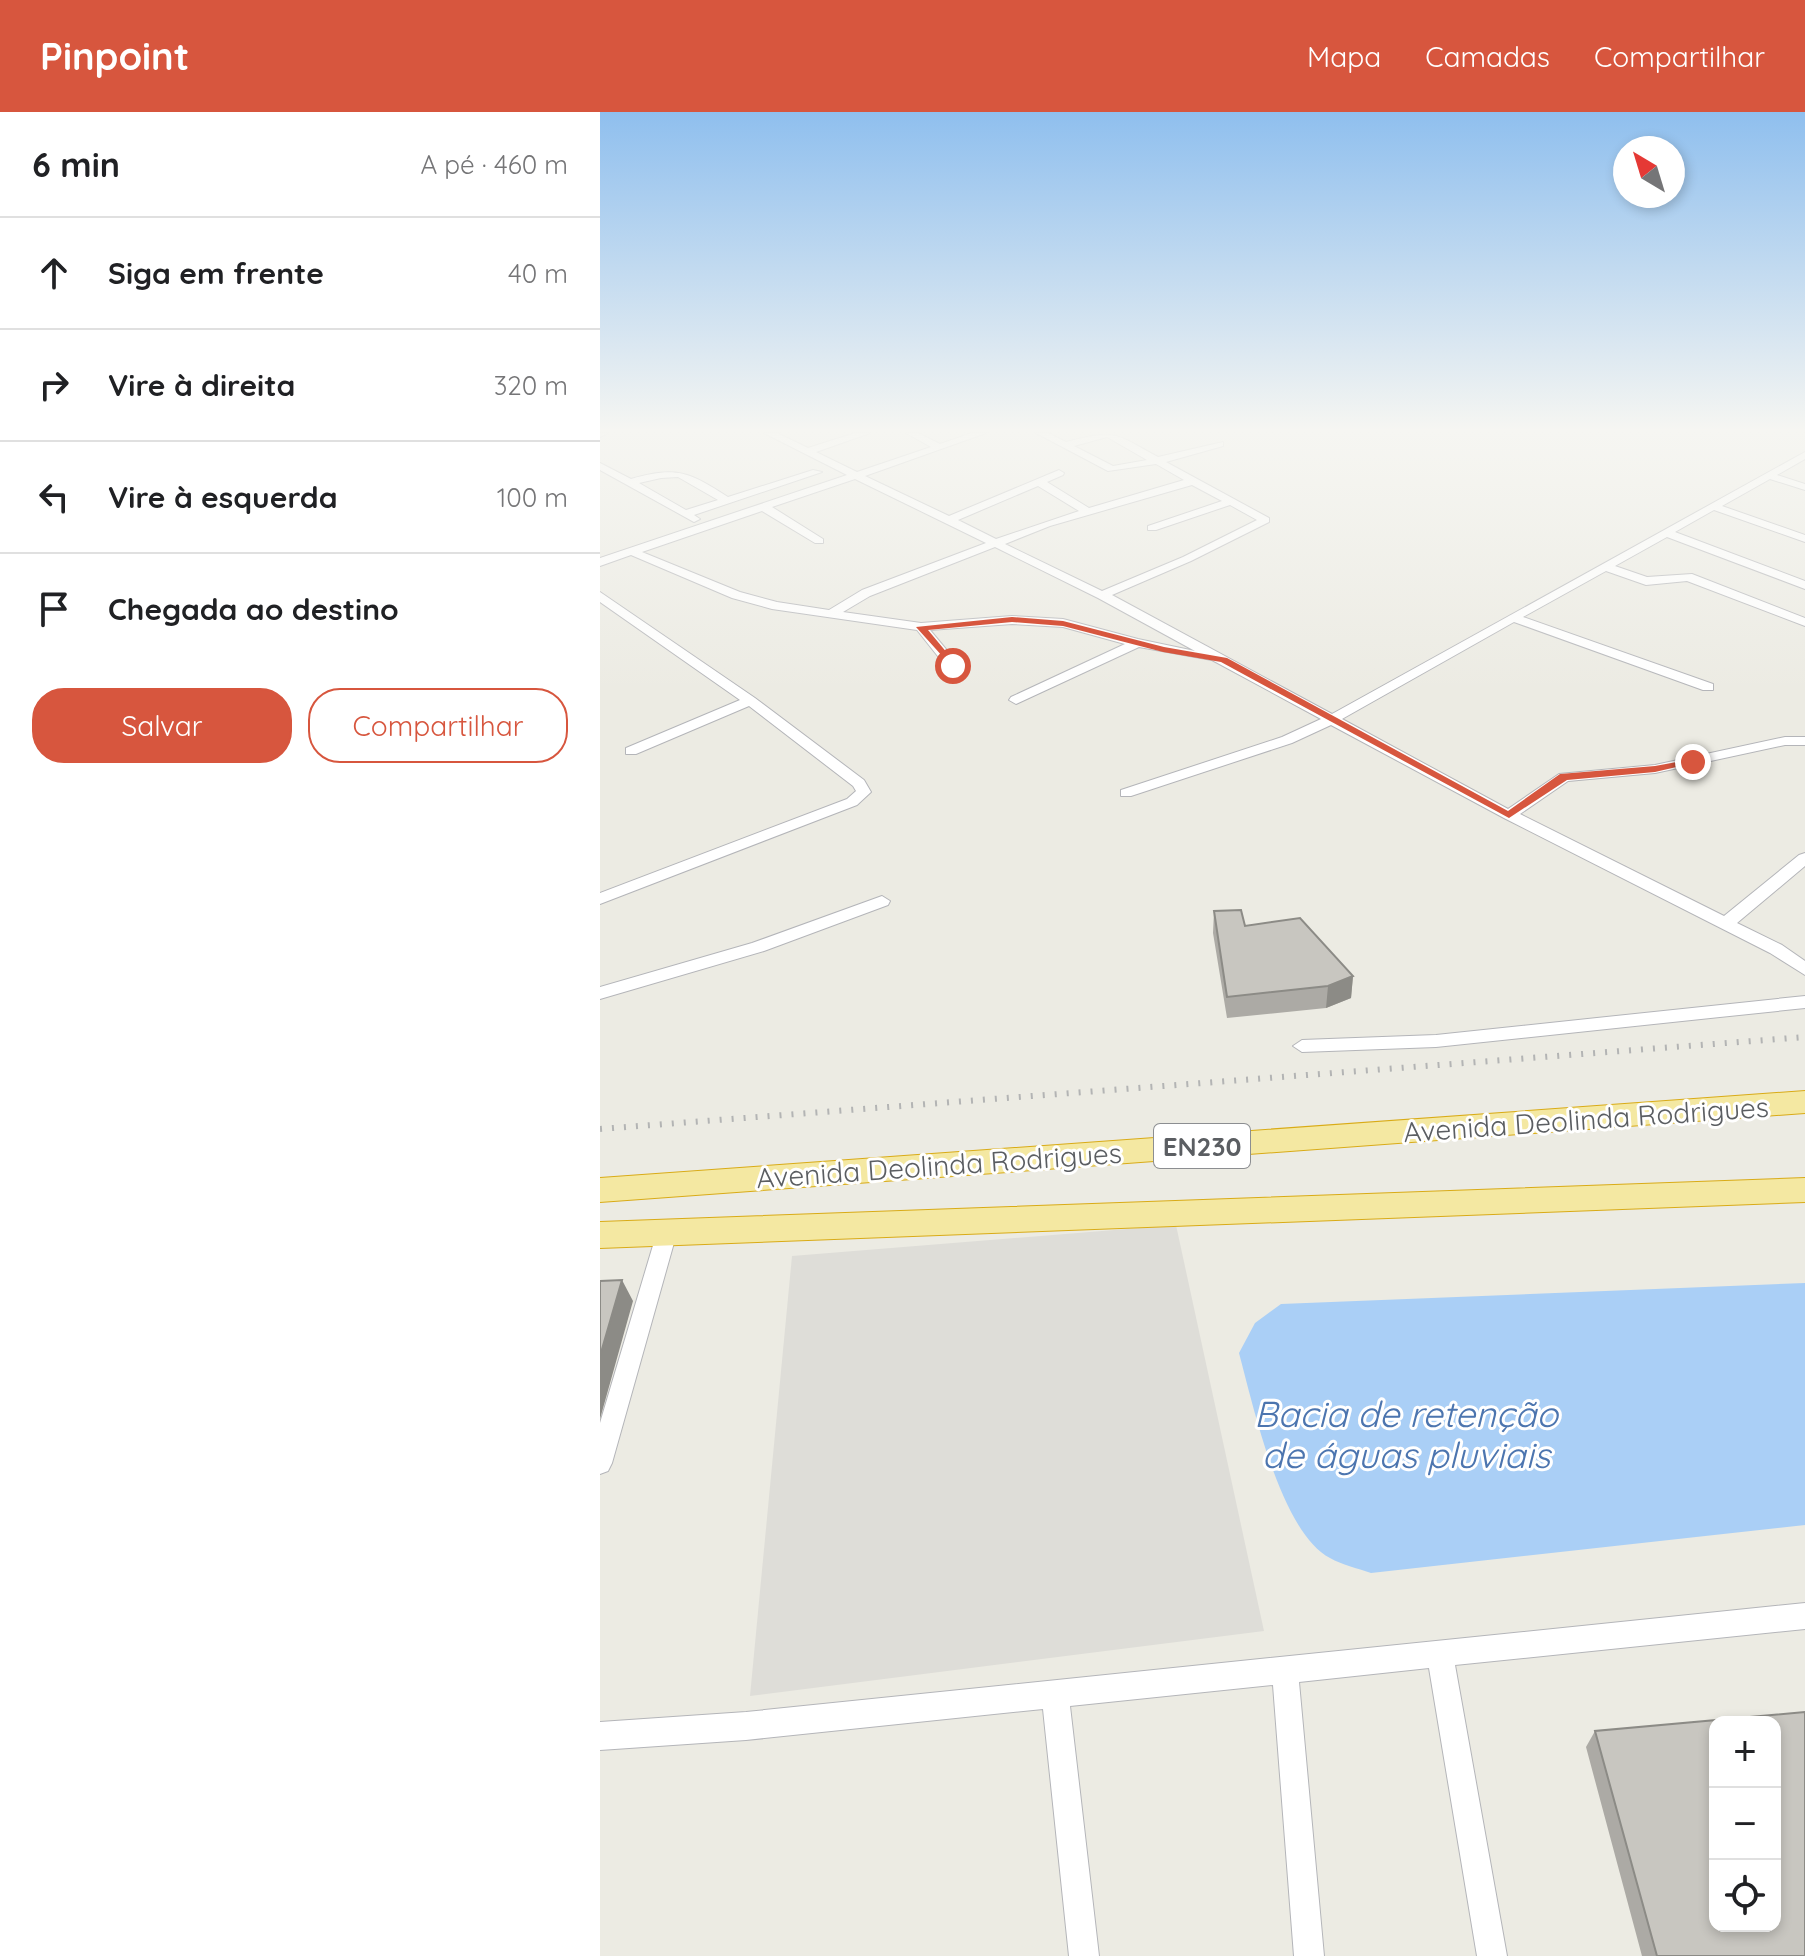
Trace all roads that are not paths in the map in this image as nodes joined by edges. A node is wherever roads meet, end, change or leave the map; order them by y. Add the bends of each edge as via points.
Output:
1 (694, 519) edge
2 (728, 519) edge
3 (783, 519) edge
4 (943, 519) edge
5 (952, 519) edge
6 (1066, 519) edge
7 (1178, 519) edge
8 (1263, 519) edge
9 (1688, 519) edge
10 (1749, 519) edge
11 (947, 521) junction
12 (707, 526) junction
13 (1152, 528) dead end
14 (1664, 532) junction
15 (1805, 539) edge
16 (819, 541) dead end
17 (998, 545) junction
18 (631, 551) junction
19 (600, 562) edge
20 (1605, 566) junction
21 (1805, 585) edge
22 (1102, 595) junction
23 (600, 596) edge
24 (830, 615) junction
25 (1514, 618) junction
26 (1805, 622) edge
27 (921, 627) junction
28 (1137, 643) junction
29 (1224, 660) junction
30 (953, 666) dead end
31 (1708, 687) dead end
32 (1016, 700) dead end
33 (750, 701) junction
34 (1330, 720) junction
35 (1805, 741) edge
36 (631, 751) dead end
37 (1126, 793) dead end
38 (1509, 815) junction
39 (1805, 858) edge
40 (600, 899) edge
41 (882, 901) dead end
42 (1726, 923) junction
43 (1805, 969) edge
44 (600, 993) edge
45 (1805, 1002) edge
46 (1302, 1046) dead end
47 (1805, 1102) edge
48 (600, 1190) edge
49 (1805, 1190) edge
50 (667, 1232) junction
51 (600, 1235) edge
52 (600, 1463) edge
53 (1805, 1616) edge
54 (1440, 1654) junction
55 (1285, 1670) junction
56 (1055, 1694) junction
57 (600, 1736) edge
58 (1084, 1956) edge
59 (1309, 1956) edge
60 (1492, 1956) edge

1 - 12 street
2 - 12 street
3 - 16 street
4 - 11 street
5 - 11 street
6 - 17 street
7 - 13 street
8 - 22 street
9 - 14 street
10 - 15 street
11 - 17 street
12 - 18 street
14 - 20 street
14 - 21 street
17 - 22 street
17 - 24 street via 878,588
18 - 19 street
18 - 24 street via 755,601
20 - 25 street
20 - 26 street via 1646,581 1688,577
22 - 29 street
23 - 33 street
24 - 27 street
25 - 31 street
25 - 34 street
27 - 28 street via 1026,620 1076,625
27 - 30 street
28 - 29 street
28 - 32 street
29 - 34 street
33 - 36 street
33 - 40 street via 859,783 861,797
34 - 37 street via 1287,740
34 - 38 street
35 - 38 street via 1655,769 1564,777
38 - 42 street
39 - 42 street
41 - 44 street via 758,947
42 - 43 street
45 - 46 street via 1436,1041
47 - 48 highway, Avenida Deolinda Rodrigues / EN230
49 - 50 highway, Avenida Deolinda Rodrigues
50 - 51 highway, Avenida Deolinda Rodrigues
50 - 52 street
53 - 54 street
54 - 55 street
54 - 60 street
55 - 56 street
55 - 59 street
56 - 57 street
56 - 58 street

